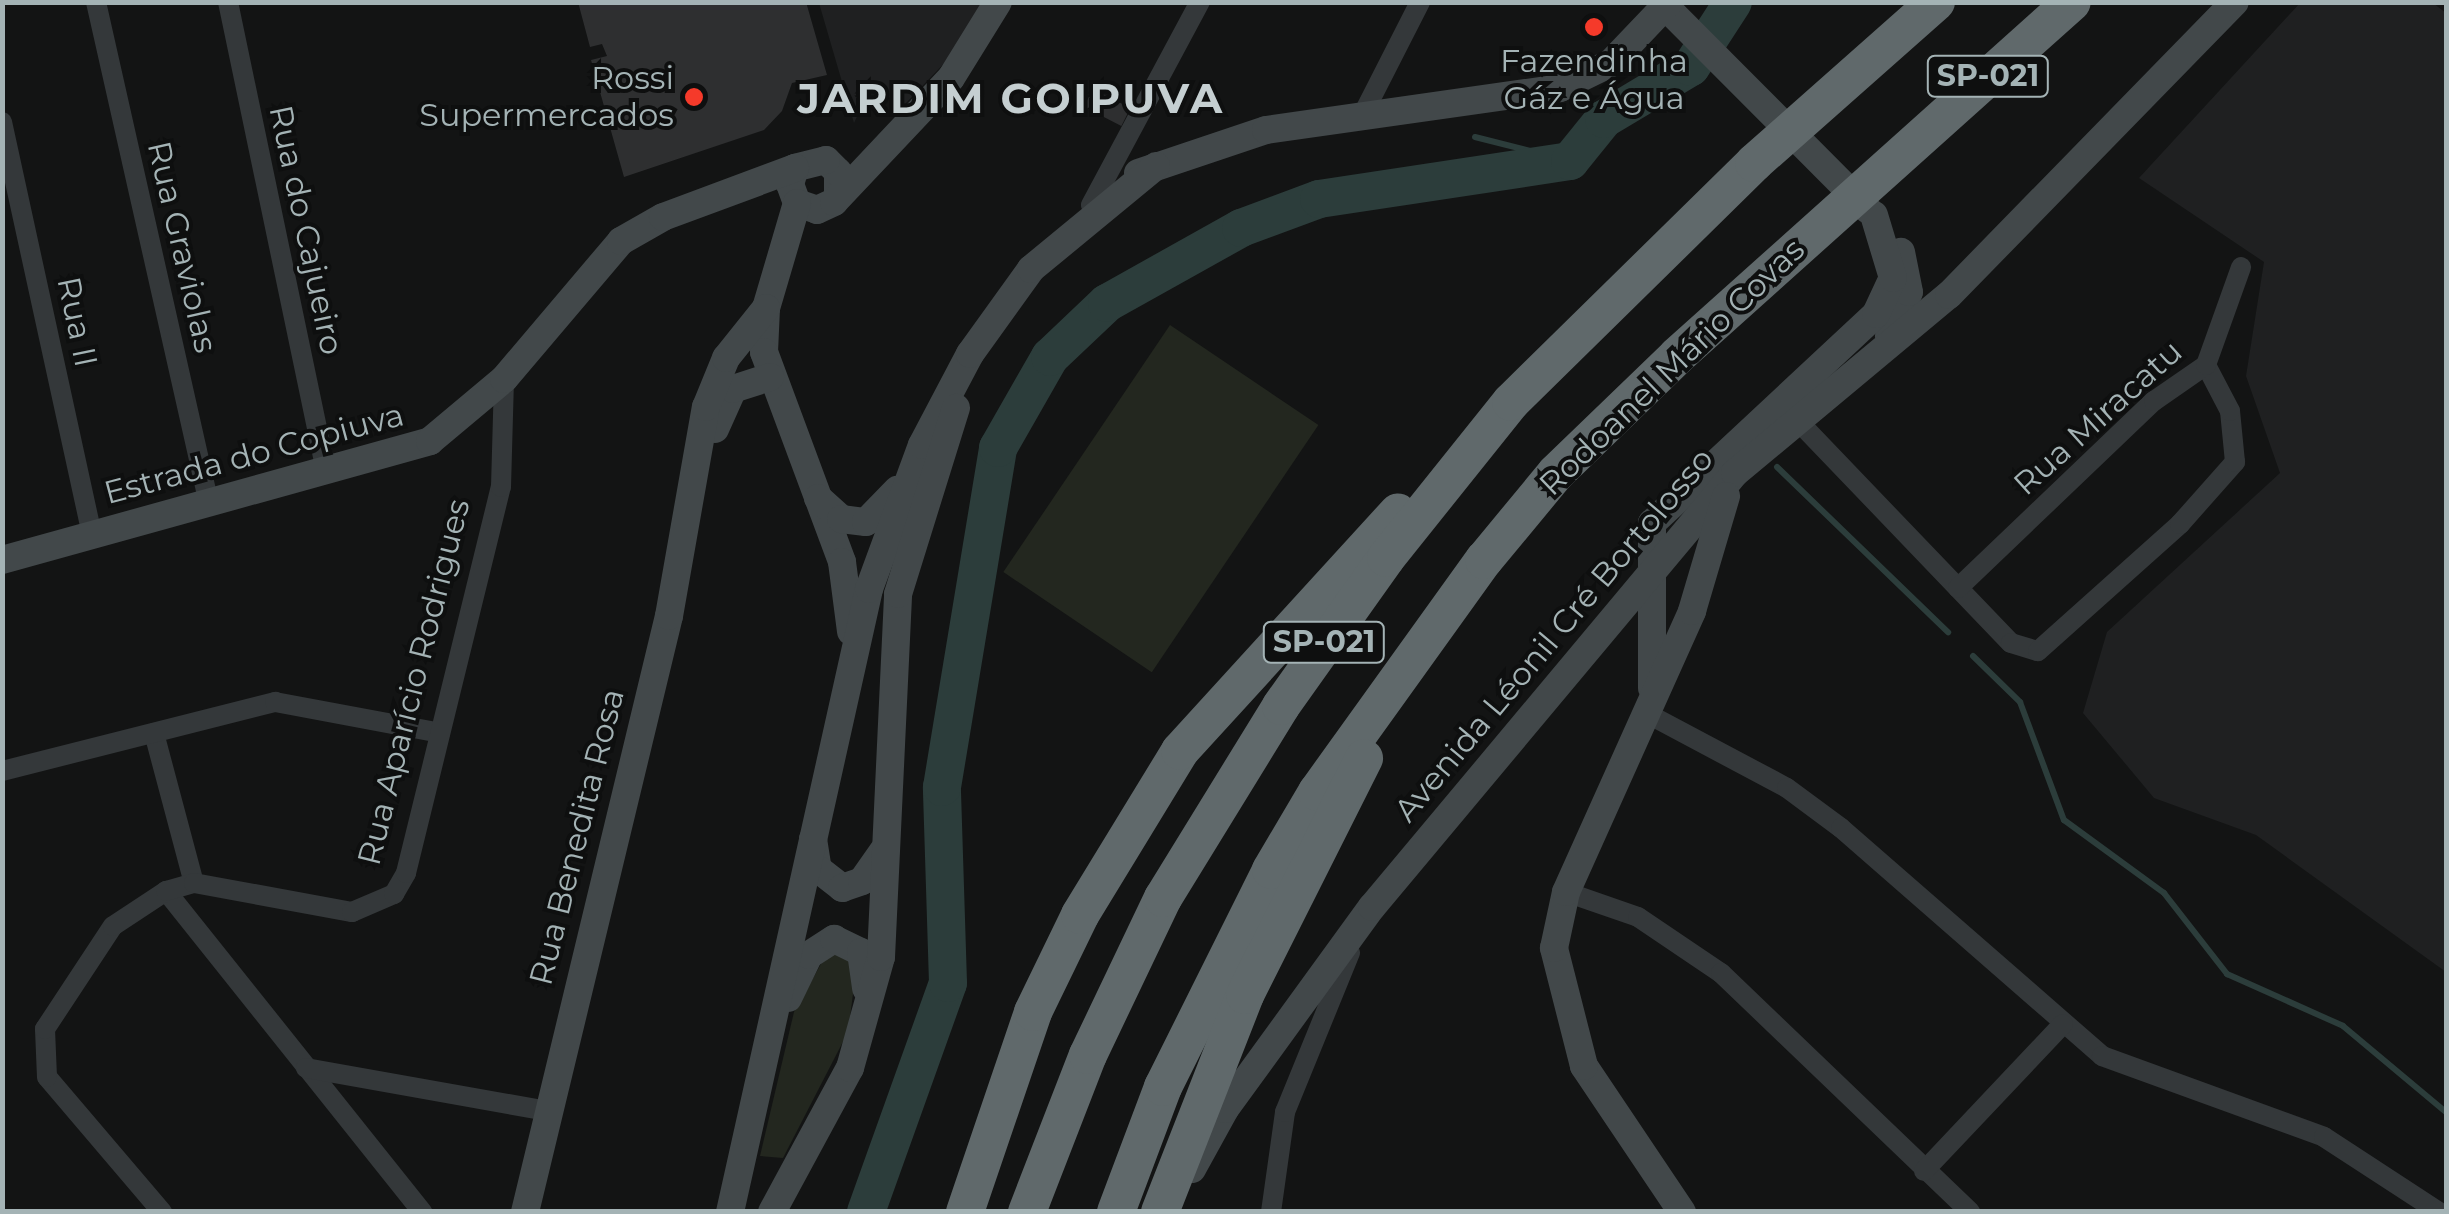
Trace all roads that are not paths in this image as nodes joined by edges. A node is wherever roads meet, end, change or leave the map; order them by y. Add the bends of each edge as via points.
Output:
1 (96, 2) edge
2 (228, 2) edge
3 (998, 2) edge
4 (1200, 2) edge
5 (1420, 2) edge
6 (1936, 2) edge
7 (2072, 2) edge
8 (2235, 2) edge
9 (1666, 4) edge
10 (1362, 116) junction
11 (2, 122) edge
12 (1135, 132) junction
13 (888, 142) junction
14 (806, 163) junction
15 (1160, 165) junction
16 (732, 196) junction
17 (796, 201) junction
18 (833, 202) junction
19 (1091, 205) junction
20 (1874, 215) junction
21 (1071, 231) junction
22 (784, 266) junction
23 (2241, 267) dead end
24 (1014, 295) junction
25 (766, 308) junction
26 (1877, 355) junction
27 (2206, 365) junction
28 (770, 377) junction
29 (504, 379) junction
30 (1511, 402) junction
31 (1796, 419) junction
32 (922, 446) junction
33 (326, 470) junction
34 (1735, 473) junction
35 (692, 479) junction
36 (819, 499) junction
37 (209, 504) junction
38 (92, 534) junction
39 (2, 560) edge
40 (1705, 563) junction
41 (1654, 567) junction
42 (1958, 588) junction
43 (869, 589) junction
44 (1424, 638) junction
45 (850, 682) junction
46 (1650, 709) junction
47 (440, 733) junction
48 (154, 734) junction
49 (2, 771) edge
50 (813, 827) junction
51 (883, 847) junction
52 (194, 883) junction
53 (166, 891) junction
54 (1566, 892) junction
55 (1372, 907) junction
56 (2063, 1024) junction
57 (864, 1026) junction
58 (773, 1031) junction
59 (306, 1068) junction
60 (548, 1112) junction
61 (1924, 1171) junction
62 (162, 1212) edge
63 (422, 1212) edge
64 (526, 1212) edge
65 (730, 1212) edge
66 (772, 1212) edge
67 (964, 1212) edge
68 (1027, 1212) edge
69 (1116, 1212) edge
70 (1160, 1212) edge
71 (1174, 1212) edge
72 (1272, 1212) edge
73 (1682, 1212) edge
74 (1970, 1212) edge
75 (2439, 1212) edge

1 - 37 street, Rua Graviolas
2 - 33 street, Rua do Cajueiro
3 - 13 main road, Rua Benedita Rosa via 952,78
4 - 12 street
5 - 10 street
6 - 30 highway, SP-021 via 1754,163
7 - 44 highway, Rodoanel Mário Covas / SP-021 via 1556,473
8 - 26 main road, Avenida Léonil Cré Bortolosso via 2050,200
9 - 10 main road via 1611,63 1560,88
9 - 20 main road
10 - 15 main road via 1266,130
11 - 38 street, Rua II
12 - 15 street
12 - 19 street
13 - 14 main road
13 - 18 main road, Rua Benedita Rosa
14 - 16 main road
14 - 17 main road, Rua Benedita Rosa
14 - 18 main road via 838,172
15 - 19 main road
15 - 21 main road
16 - 17 main road
16 - 29 main road via 663,217 622,242
17 - 18 main road
17 - 22 main road, Rua Benedita Rosa
18 - 22 main road, Rua Benedita Rosa
19 - 21 main road
20 - 26 main road via 1911,278 1899,322
20 - 41 main road via 1892,262 1888,296 1663,508 1648,540
21 - 24 main road
22 - 25 main road, Rua Benedita Rosa
23 - 27 street, Rua Miracatu
24 - 32 main road via 970,354
24 - 51 main road via 957,405 898,594
25 - 28 main road, Rua Benedita Rosa
25 - 35 main road, Rua Benedita Rosa via 716,375
26 - 31 main road, Avenida Léonil Cré Bortolosso
27 - 42 street, Rua Miracatu via 2154,401
27 - 42 street via 2230,411 2234,462 2063,635 2038,651 2020,649
28 - 35 main road, Rua Benedita Rosa via 732,389
28 - 36 main road
29 - 33 main road, Estrada do Copiuva via 430,442
29 - 47 street, Rua Aparício Rodrigues via 501,487
30 - 67 highway via 1336,572 1180,751 1080,915 1033,1012
30 - 68 highway, SP-021 via 1325,640 1215,806 1088,1055
31 - 34 main road, Avenida Léonil Cré Bortolosso
31 - 42 street
32 - 36 main road via 890,502 866,522 841,519
32 - 43 main road
33 - 37 main road, Estrada do Copiuva
34 - 40 main road
34 - 41 main road, Avenida Léonil Cré Bortolosso
35 - 60 main road, Rua Benedita Rosa via 669,616
36 - 43 main road
36 - 45 main road via 848,597
37 - 38 main road, Estrada do Copiuva
38 - 39 main road, Estrada do Copiuva
40 - 41 main road via 1681,581
40 - 46 main road
41 - 46 main road
41 - 55 main road, Avenida Léonil Cré Bortolosso
43 - 45 main road
43 - 51 main road via 880,644 870,720 872,808
44 - 69 highway, Rodoanel Mário Covas / SP-021 via 1316,792 1244,919 1164,1088
44 - 70 highway via 1245,995
45 - 50 main road
46 - 54 main road
46 - 56 street via 1787,788 1841,828
47 - 48 street via 275,702
47 - 52 street, Rua Aparício Rodrigues via 406,873 374,909 308,907
48 - 49 street
48 - 52 street
50 - 51 main road via 818,869 834,886 855,887
50 - 58 main road
51 - 57 main road via 881,957
52 - 53 street, Rua Aparício Rodrigues
53 - 59 street
53 - 62 street, Rua Aparício Rodrigues via 113,926 62,995 44,1050 47,1076
54 - 61 street via 1638,918 1722,974
54 - 73 main road via 1554,948 1584,1066
55 - 71 main road, Avenida Léonil Cré Bortolosso via 1225,1109
55 - 72 street via 1285,1112
56 - 61 street
56 - 75 street via 2134,1070 2324,1137
57 - 58 main road via 864,958 834,939 809,955
57 - 66 main road via 850,1068
58 - 65 main road
59 - 60 street
59 - 63 street
60 - 64 main road, Rua Benedita Rosa
61 - 74 street

